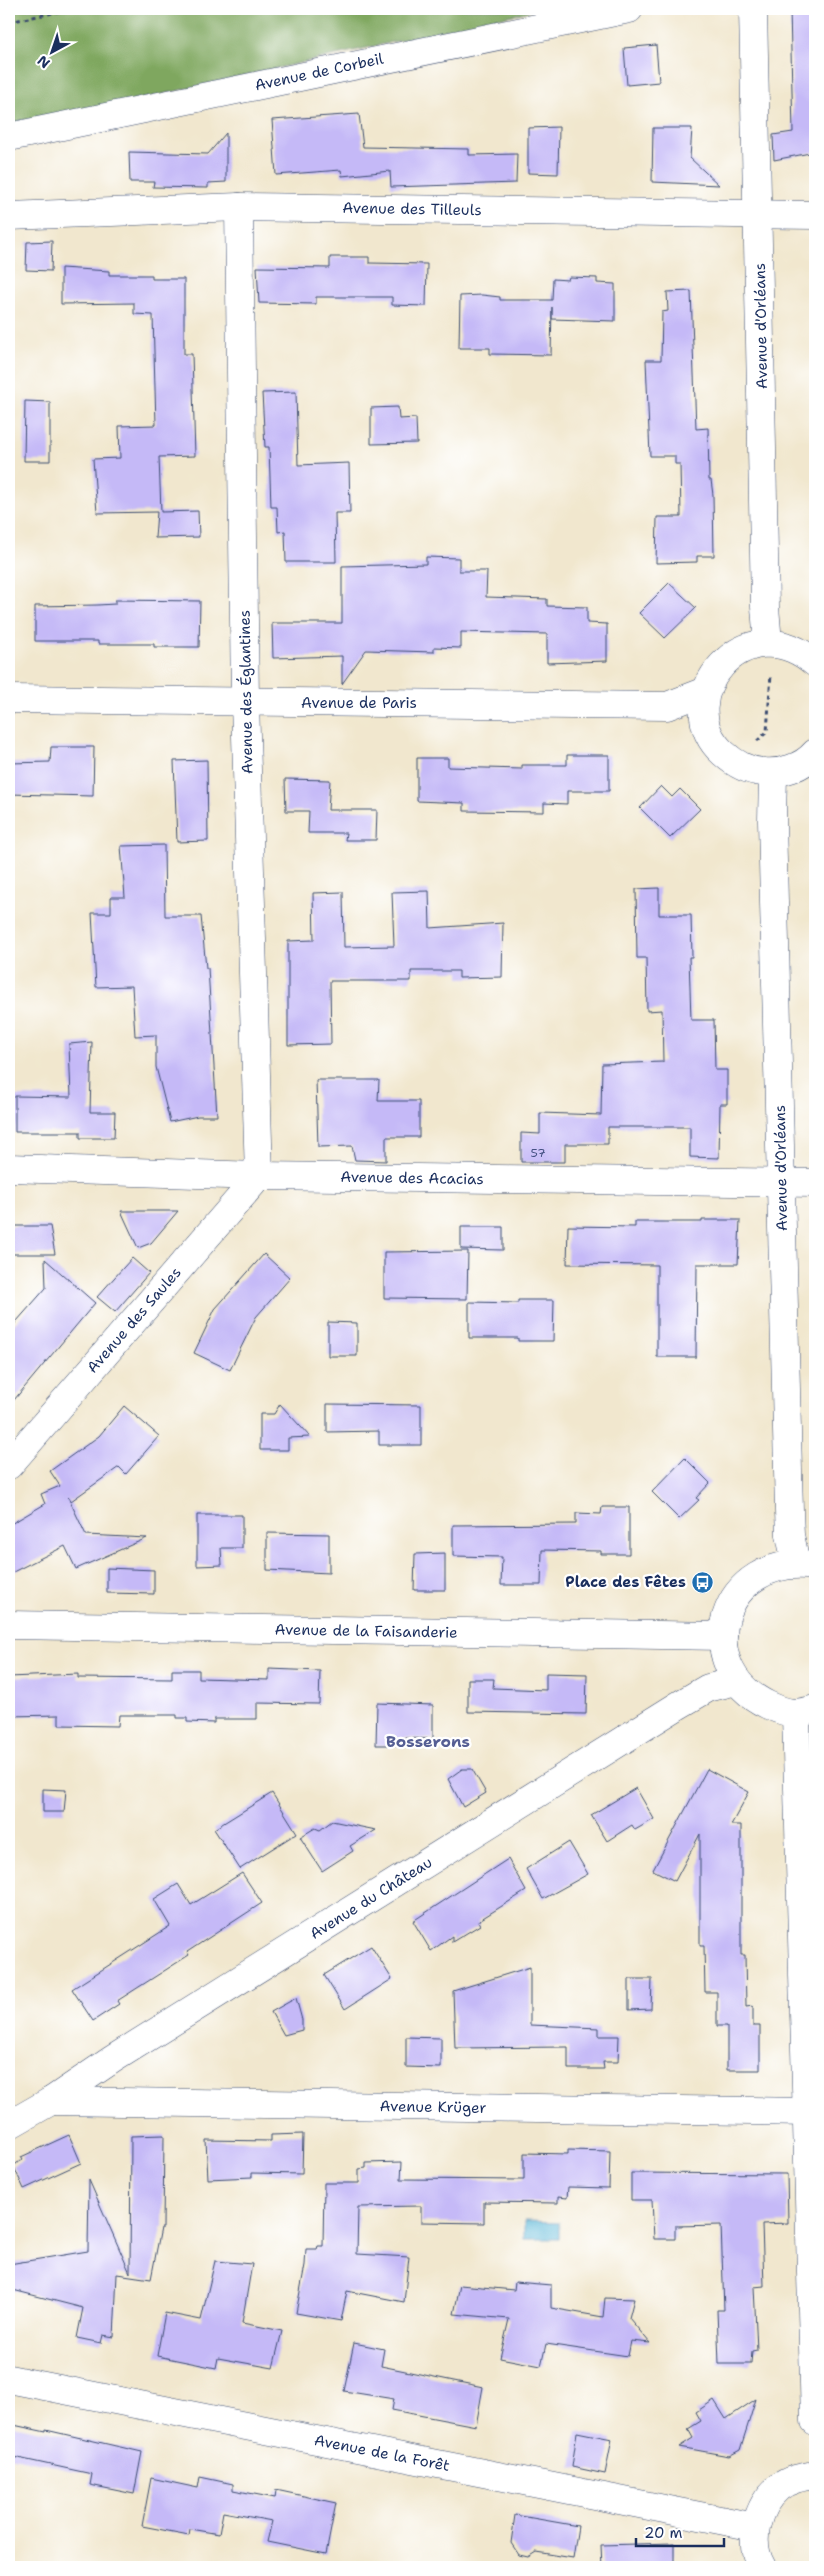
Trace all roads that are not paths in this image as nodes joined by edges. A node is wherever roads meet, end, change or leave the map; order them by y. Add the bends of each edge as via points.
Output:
1 (629, 9) edge
2 (753, 9) edge
3 (9, 137) edge
4 (239, 207) junction
5 (756, 213) junction
6 (815, 215) edge
7 (9, 216) edge
8 (778, 644) junction
9 (815, 663) edge
10 (706, 691) junction
11 (9, 699) edge
12 (245, 702) junction
13 (815, 753) edge
14 (773, 773) junction
15 (9, 1168) edge
16 (259, 1176) junction
17 (780, 1183) junction
18 (815, 1184) edge
19 (9, 1465) edge
20 (806, 1564) edge
21 (9, 1626) edge
22 (723, 1636) junction
23 (737, 1681) junction
24 (805, 1712) edge
25 (51, 2101) junction
26 (810, 2112) edge
27 (9, 2125) edge
28 (9, 2379) edge
29 (815, 2421) edge
30 (815, 2475) edge
31 (755, 2527) junction
32 (754, 2566) edge

1 - 3 street, Avenue de Corbeil
2 - 5 street, Avenue d'Orléans
4 - 5 street, Avenue des Tilleuls
4 - 7 street, Avenue des Tilleuls
4 - 12 street, Avenue des Églantines
5 - 6 street, Avenue des Tilleuls
5 - 8 street, Avenue d'Orléans via 761,301 765,607
8 - 9 street via 805,654
8 - 10 street via 748,647 729,656 715,672
10 - 12 street, Avenue de Paris via 667,706
10 - 14 street via 704,711 708,731 719,749 734,763 753,771
11 - 12 street, Avenue de Paris
12 - 16 street, Avenue des Églantines
13 - 14 street via 794,768
14 - 17 street, Avenue d'Orléans
15 - 16 street, Avenue des Acacias
16 - 17 street, Avenue des Acacias
16 - 19 street, Avenue des Saules
17 - 18 street, Avenue des Acacias
17 - 20 street, Avenue d'Orléans via 790,1535
20 - 22 street via 774,1567 753,1577 737,1593 726,1613
21 - 22 street, Avenue de la Faisanderie
22 - 23 street via 726,1659
23 - 24 street via 754,1698
23 - 25 street, Avenue du Château via 708,1688 679,1705
24 - 26 street
25 - 26 street, Avenue Krüger
25 - 27 street, Avenue du Château
26 - 29 street
28 - 31 street, Avenue de la Forêt
30 - 31 street via 791,2480 779,2487 761,2510
31 - 32 street

